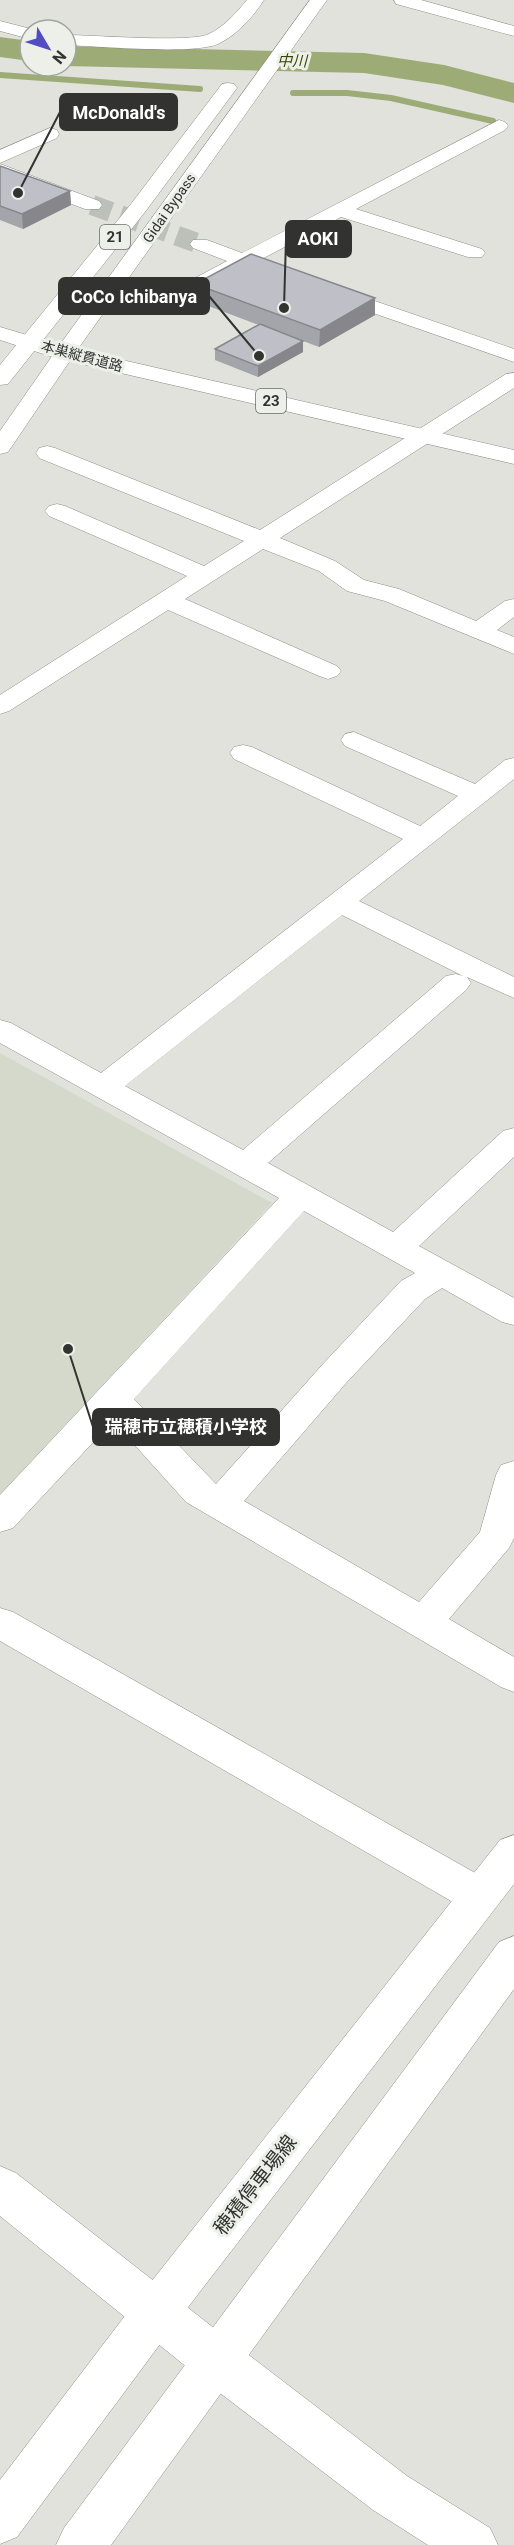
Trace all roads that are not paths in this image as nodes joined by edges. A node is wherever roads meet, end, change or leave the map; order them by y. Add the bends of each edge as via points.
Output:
1 (256, 0) edge
2 (319, 0) edge
3 (402, 0) edge
4 (0, 26) edge
5 (511, 29) edge
6 (18, 31) edge
7 (78, 40) edge
8 (239, 72) dead end
9 (499, 126) dead end
10 (50, 134) dead end
11 (0, 157) edge
12 (0, 170) edge
13 (92, 205) tunnel mouth
14 (340, 210) junction
15 (200, 244) tunnel mouth
16 (475, 253) dead end
17 (243, 261) junction
18 (277, 273) edge
19 (311, 285) edge
20 (174, 297) dead end
21 (0, 333) edge
22 (29, 341) junction
23 (67, 348) junction
24 (514, 356) edge
25 (0, 379) edge
26 (514, 379) edge
27 (429, 432) junction
28 (514, 445) edge
29 (0, 447) edge
30 (47, 453) dead end
31 (514, 457) edge
32 (57, 511) dead end
33 (260, 539) junction
34 (205, 574) junction
35 (166, 600) junction
36 (514, 606) edge
37 (479, 631) junction
38 (514, 646) edge
39 (328, 670) dead end
40 (0, 706) edge
41 (354, 740) dead end
42 (243, 753) dead end
43 (514, 766) edge
44 (478, 795) junction
45 (423, 838) junction
46 (340, 903) junction
47 (456, 984) dead end
48 (514, 989) edge
49 (0, 1030) edge
50 (103, 1087) junction
51 (514, 1139) edge
52 (246, 1165) junction
53 (300, 1195) junction
54 (396, 1248) junction
55 (442, 1274) junction
56 (514, 1313) edge
57 (113, 1399) junction
58 (514, 1475) edge
59 (219, 1505) junction
60 (0, 1518) edge
61 (0, 1623) edge
62 (423, 1623) junction
63 (514, 1676) edge
64 (514, 1853) edge
65 (479, 1896) junction
66 (514, 1955) edge
67 (0, 2188) edge
68 (156, 2312) junction
69 (216, 2360) junction
70 (0, 2520) edge
71 (81, 2545) edge
72 (473, 2545) edge

1 - 7 main road via 238,22 212,40
2 - 23 main road, Gidai Bypass / 21
3 - 5 main road
4 - 6 main road
8 - 22 main road, Gidai Bypass / 21 via 138,208
9 - 14 main road
10 - 11 main road
12 - 13 main road
14 - 16 main road
14 - 17 main road
15 - 17 main road
17 - 18 main road
17 - 20 main road
19 - 24 main road
21 - 22 main road, 23
22 - 23 main road, 本巣縦貫道路 / 23
22 - 25 main road, Gidai Bypass / 21
23 - 27 main road, 本巣縦貫道路 / 23
23 - 29 main road, Gidai Bypass / 21
26 - 27 main road
27 - 28 main road, 本巣縦貫道路 / 23
27 - 31 main road, 本巣縦貫道路 / 23
27 - 33 main road
30 - 33 main road
32 - 34 main road
33 - 34 main road
33 - 37 main road via 327,566 341,579 371,592 390,594
34 - 35 main road
35 - 39 main road
35 - 40 main road
36 - 37 main road
37 - 38 main road
41 - 44 main road
42 - 45 main road
43 - 44 main road
44 - 45 main road
45 - 46 main road
46 - 48 main road
46 - 50 main road
47 - 52 main road
49 - 50 main road
50 - 52 main road
51 - 54 main road
52 - 53 main road
53 - 54 main road
53 - 57 main road
54 - 55 main road
55 - 56 main road
55 - 59 main road via 413,1290
57 - 59 main road via 198,1492
57 - 60 main road
58 - 62 main road via 496,1538
59 - 62 main road
61 - 65 main road
62 - 63 main road
64 - 65 main road, 穂積停車場線
65 - 68 main road, 穂積停車場線
66 - 69 main road
67 - 68 main road
68 - 69 main road
68 - 70 main road, 穂積停車場線
69 - 71 main road
69 - 72 main road via 390,2493

